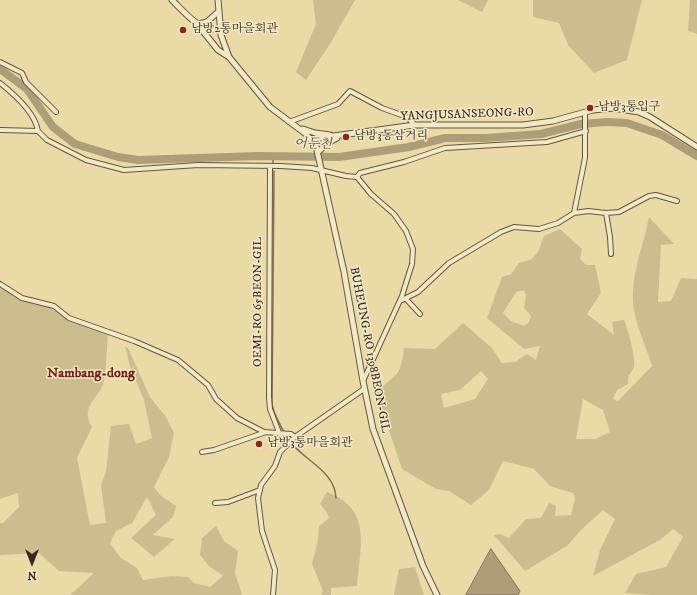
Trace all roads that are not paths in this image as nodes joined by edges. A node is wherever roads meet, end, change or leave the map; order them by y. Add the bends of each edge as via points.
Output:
1 (172, 0) edge
2 (218, 0) edge
3 (219, 11) junction
4 (198, 24) junction
5 (220, 30) junction
6 (229, 57) junction
7 (0, 62) edge
8 (0, 83) edge
9 (56, 112) dead end
10 (585, 114) junction
11 (290, 124) junction
12 (415, 125) junction
13 (0, 130) edge
14 (38, 131) junction
15 (586, 131) junction
16 (345, 134) junction
17 (311, 139) junction
18 (697, 147) edge
19 (318, 152) junction
20 (270, 167) junction
21 (320, 170) junction
22 (357, 177) junction
23 (677, 201) dead end
24 (574, 213) junction
25 (606, 213) junction
26 (611, 254) dead end
27 (0, 284) edge
28 (403, 299) junction
29 (420, 314) dead end
30 (362, 381) junction
31 (364, 389) junction
32 (267, 432) junction
33 (284, 434) junction
34 (292, 440) junction
35 (202, 452) dead end
36 (260, 490) junction
37 (215, 503) dead end
38 (273, 595) edge
39 (437, 595) edge

1 - 4 street
2 - 3 street
3 - 4 street via 208,22
3 - 5 street
4 - 5 street via 208,30
4 - 6 street via 218,50
5 - 6 street
6 - 11 street via 264,101
7 - 9 street via 22,73 26,82
8 - 14 street via 21,103
10 - 12 street, YANGJUSANSEONG-RO via 523,125
10 - 15 street
10 - 18 street, YANGJUSANSEONG-RO via 613,108 639,112
11 - 12 street via 338,104 350,91 382,108 407,117
11 - 16 street via 315,133
11 - 17 street
12 - 16 street, YANGJUSANSEONG-RO
13 - 14 street
14 - 20 street via 47,140 86,160 124,170 198,165
15 - 22 street via 547,142 445,148
15 - 24 street via 583,176
16 - 17 street, YANGJUSANSEONG-RO
16 - 19 street via 329,142
17 - 19 street, BUHEUNG-RO 1398BEON-GIL via 315,142
19 - 21 street, BUHEUNG-RO 1398BEON-GIL
20 - 21 street
20 - 33 street, OEMI-RO 65BEON-GIL via 269,398 270,409
21 - 22 street
21 - 30 street, BUHEUNG-RO 1398BEON-GIL via 344,272
22 - 28 street via 371,194 394,214 406,231 413,249
23 - 25 street via 656,195 649,196 624,211
24 - 25 street via 588,210
24 - 28 street via 558,223 539,229 514,227 501,232 448,264 429,283
25 - 26 street
27 - 32 street via 22,298 54,306 69,318 178,360 208,385 216,399 237,418
28 - 29 street
28 - 30 street
30 - 31 street, BUHEUNG-RO 1398BEON-GIL
31 - 34 street
31 - 39 street, BUHEUNG-RO 1398BEON-GIL via 381,454 423,566
32 - 33 street
32 - 35 street
33 - 34 street
34 - 36 street via 280,452 275,466
36 - 37 street via 228,502
36 - 38 street via 258,498 262,530 275,570

